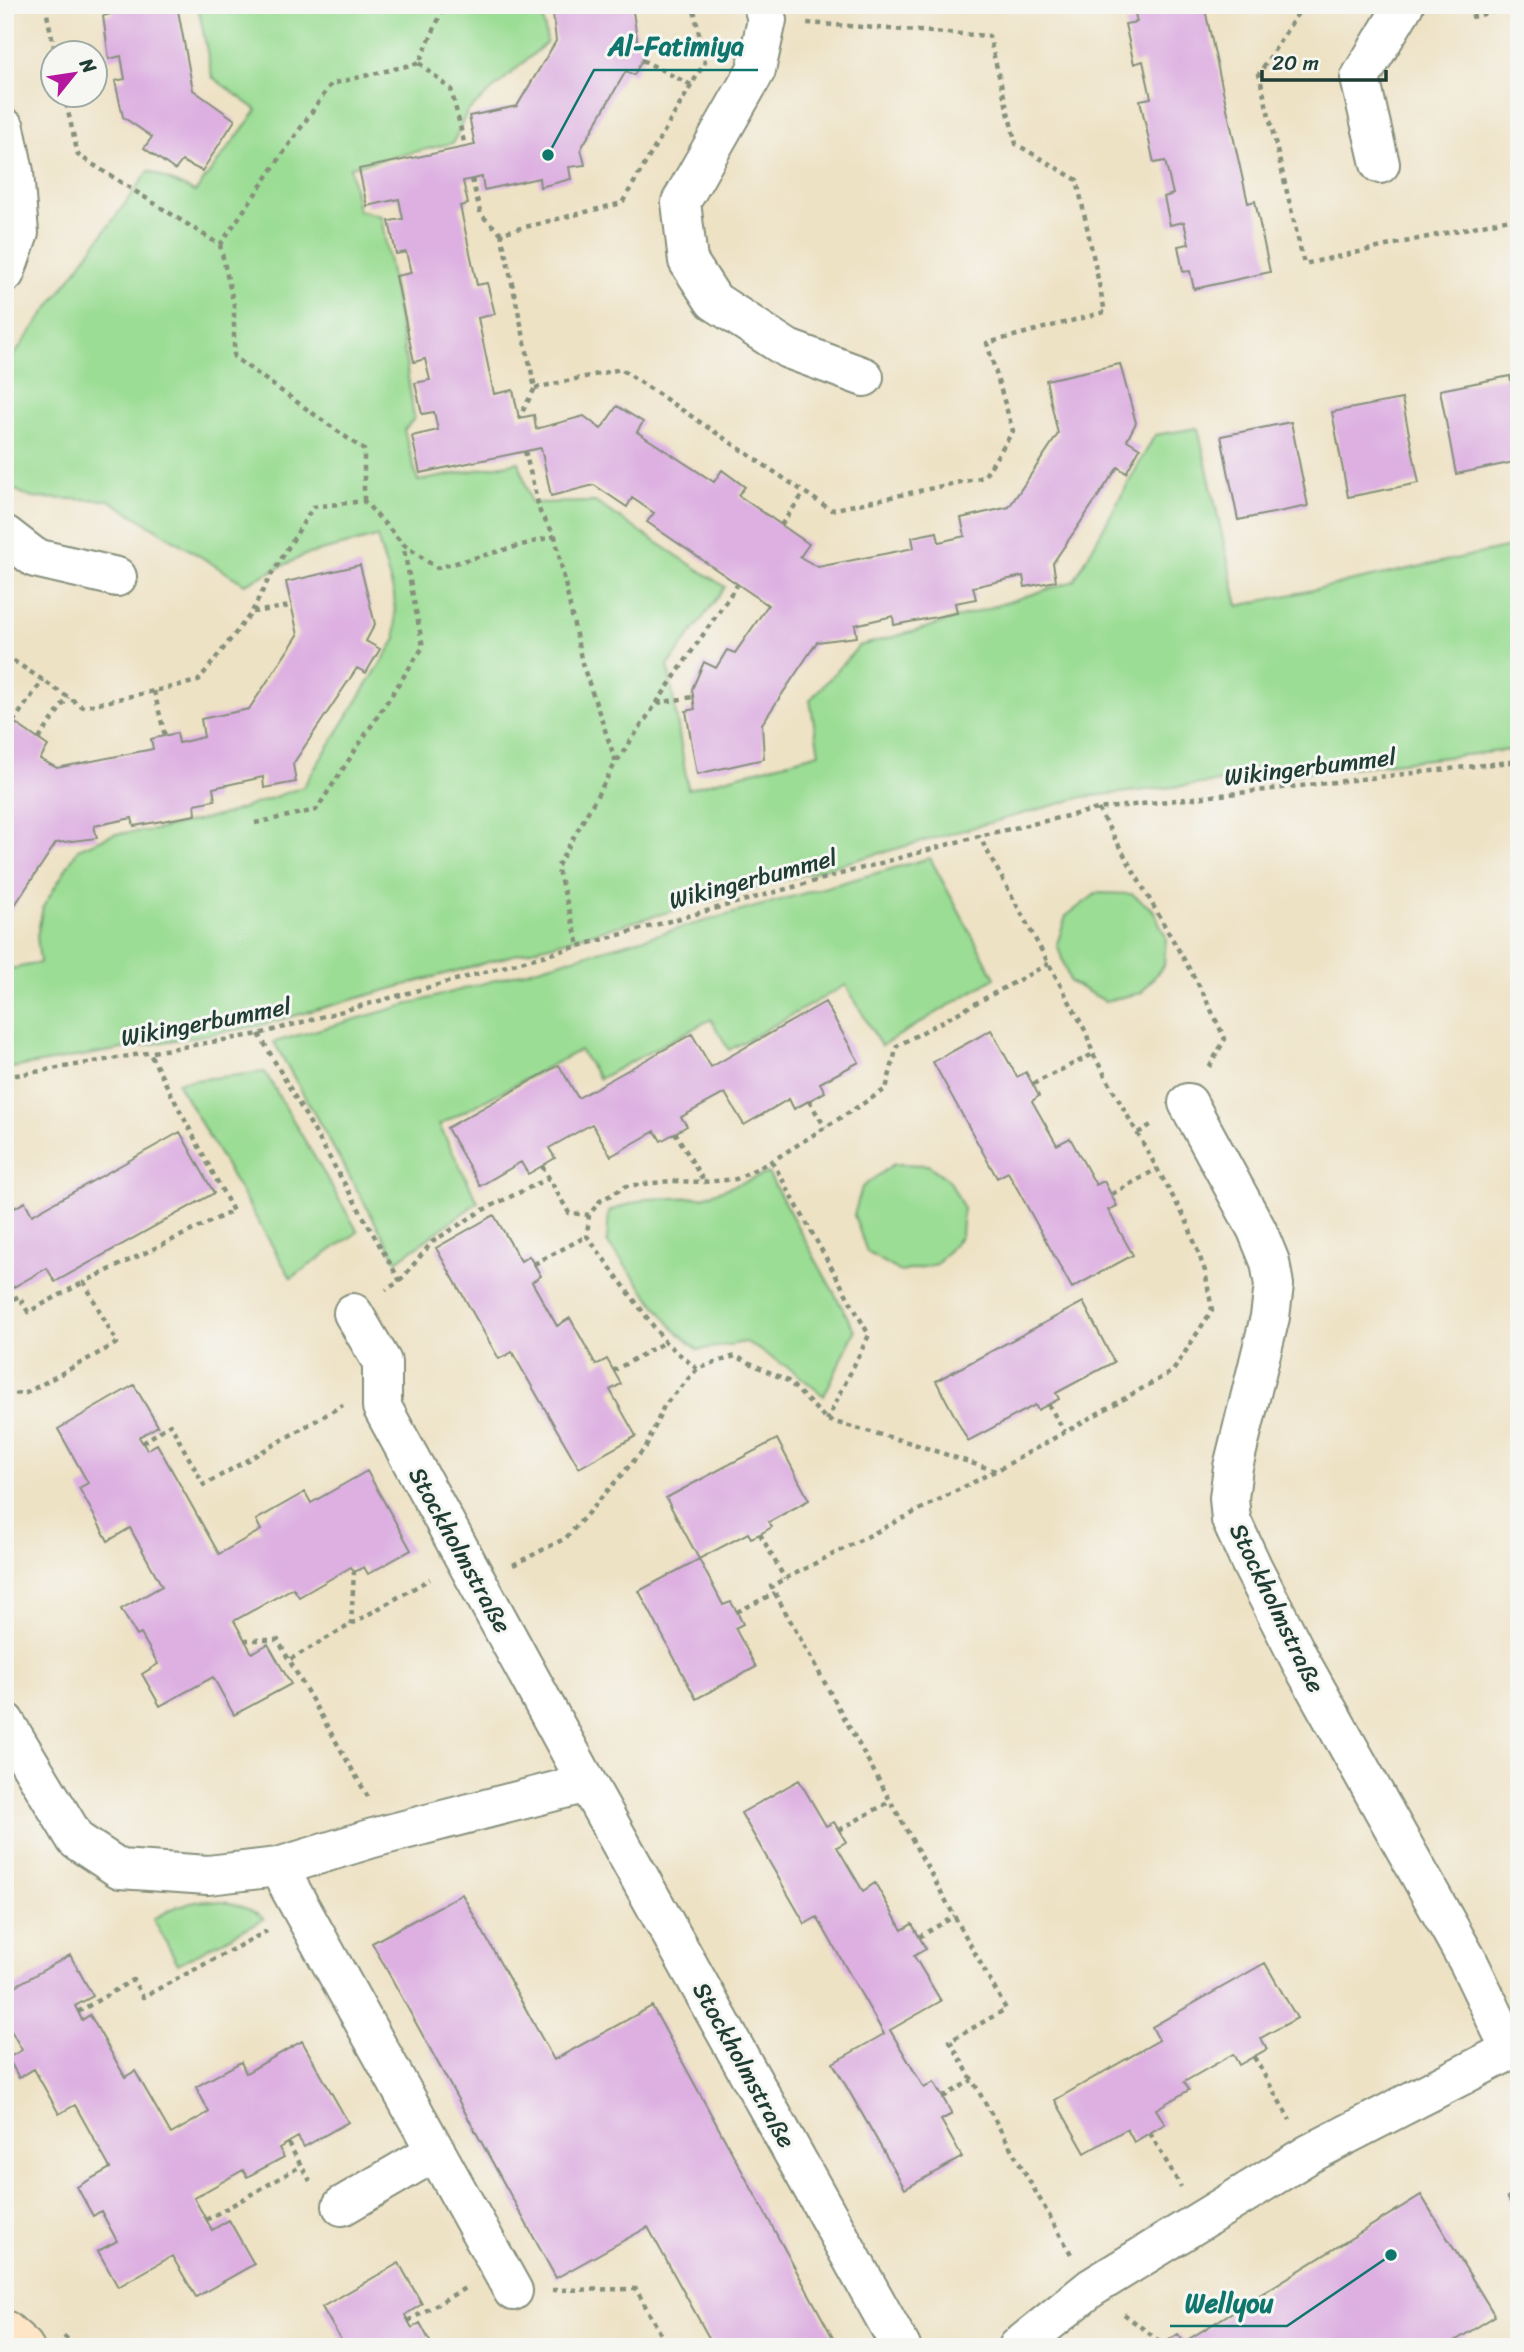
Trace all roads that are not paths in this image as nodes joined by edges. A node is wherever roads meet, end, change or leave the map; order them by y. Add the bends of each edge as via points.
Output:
1 (1404, 5) edge
2 (765, 13) edge
3 (5, 128) edge
4 (1380, 164) dead end
5 (5, 273) edge
6 (864, 377) dead end
7 (5, 535) edge
8 (117, 577) dead end
9 (1188, 1103) road end
10 (353, 1313) road end
11 (5, 1722) edge
12 (587, 1783) junction
13 (278, 1867) junction
14 (1514, 2048) edge
15 (436, 2151) junction
16 (342, 2206) dead end
17 (507, 2279) road end
18 (5, 2330) edge
19 (24, 2347) edge
20 (901, 2347) edge
21 (1018, 2347) edge

1 - 4 street via 1360,78
2 - 6 street via 756,70 681,202 688,261 714,302 788,349
3 - 5 street via 19,233
7 - 8 street via 35,558
9 - 14 street, Stockholmstraße via 1257,1230 1274,1285 1233,1467 1231,1520 1302,1664
10 - 12 street, Stockholmstraße via 382,1362 382,1407
11 - 13 street via 76,1840 120,1869 208,1875
12 - 13 street
12 - 20 street, Stockholmstraße
13 - 15 street
14 - 21 street, Stockholmstraße via 1309,2154 1091,2288
15 - 16 street
15 - 17 street
18 - 19 main road

